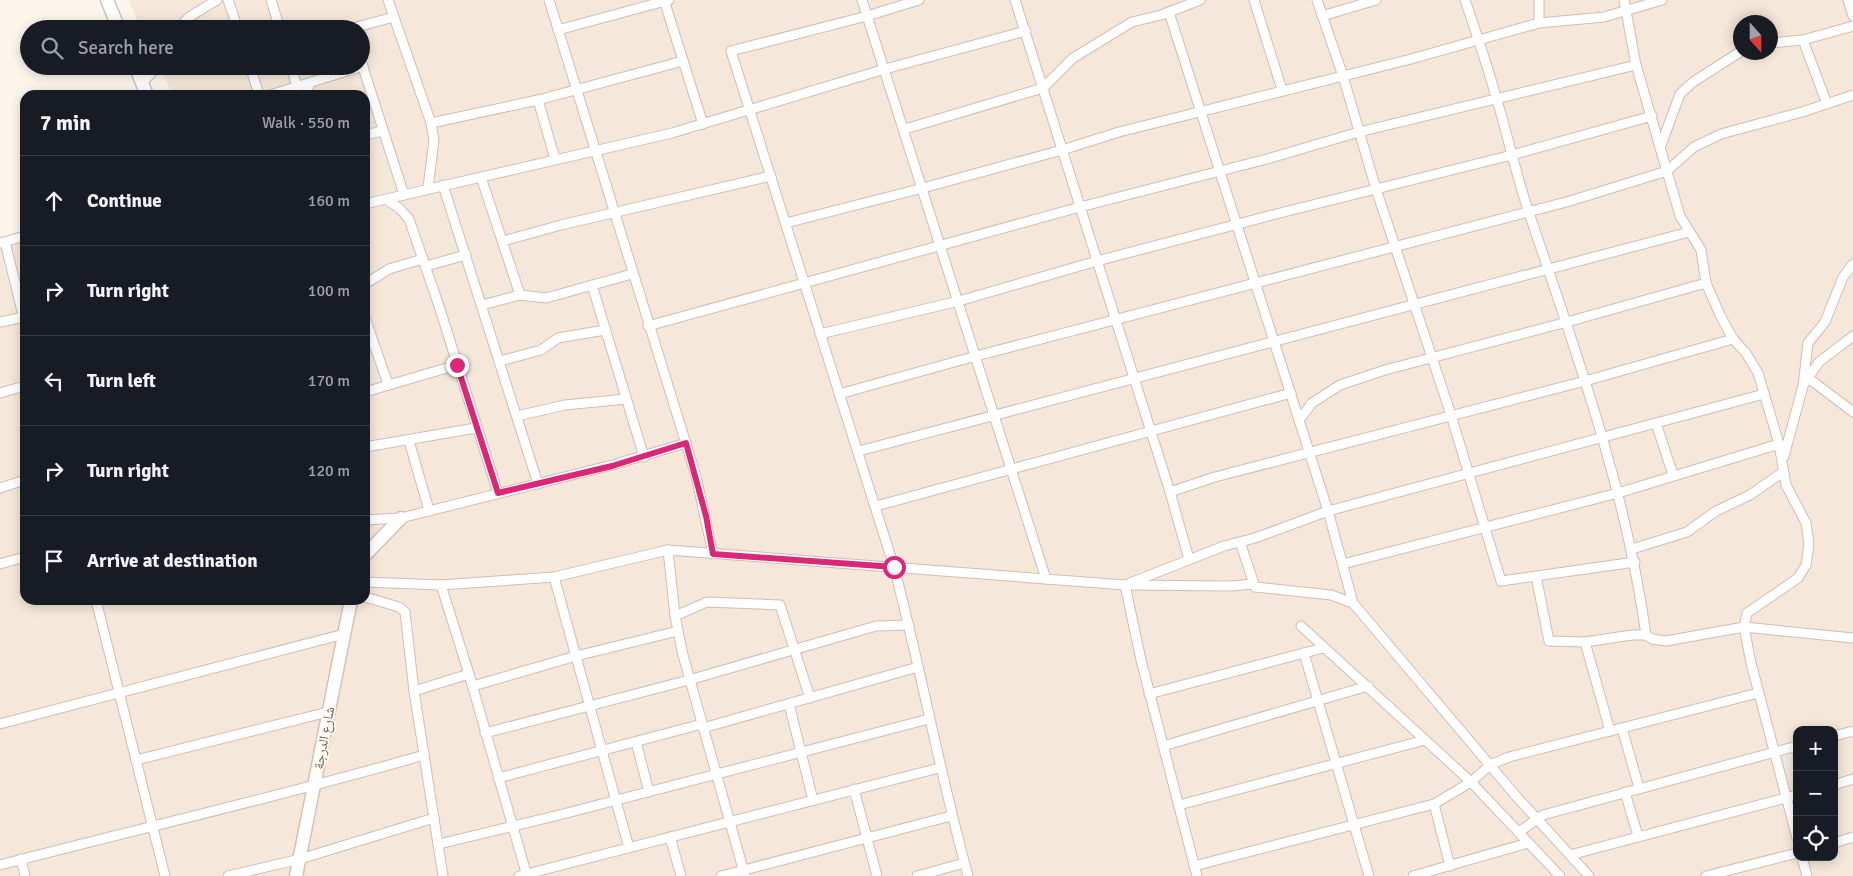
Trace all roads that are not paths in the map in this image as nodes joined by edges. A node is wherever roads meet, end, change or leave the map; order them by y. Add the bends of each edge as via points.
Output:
1 (107, 0) edge
2 (217, 0) edge
3 (228, 0) edge
4 (271, 0) edge
5 (388, 0) edge
6 (549, 0) edge
7 (666, 0) edge
8 (862, 0) edge
9 (919, 0) edge
10 (1015, 0) edge
11 (1200, 0) edge
12 (1254, 0) edge
13 (1317, 0) edge
14 (1376, 0) edge
15 (1465, 0) edge
16 (1539, 0) edge
17 (1624, 0) edge
18 (1662, 0) edge
19 (1848, 0) edge
20 (1179, 3) edge
21 (1626, 11) junction
22 (1169, 12) junction
23 (867, 16) junction
24 (1322, 16) junction
25 (1853, 16) edge
26 (394, 17) junction
27 (115, 20) edge
28 (186, 20) edge
29 (235, 20) edge
30 (277, 20) edge
31 (1539, 22) junction
32 (370, 24) edge
33 (1853, 26) edge
34 (558, 30) junction
35 (1026, 31) junction
36 (1478, 40) junction
37 (1803, 40) junction
38 (1778, 42) edge
39 (1733, 56) edge
40 (683, 61) junction
41 (1636, 65) junction
42 (885, 69) junction
43 (139, 75) edge
44 (153, 75) edge
45 (253, 75) edge
46 (294, 75) edge
47 (331, 75) edge
48 (366, 75) edge
49 (1344, 76) junction
50 (310, 83) junction
51 (297, 86) junction
52 (1044, 88) junction
53 (145, 89) edge
54 (257, 90) edge
55 (285, 90) edge
56 (307, 90) edge
57 (370, 90) edge
58 (370, 90) edge
59 (577, 90) junction
60 (1282, 90) junction
61 (1853, 95) edge
62 (1497, 98) junction
63 (538, 100) junction
64 (1827, 104) junction
65 (751, 110) junction
66 (1202, 110) junction
67 (1652, 116) junction
68 (431, 123) junction
69 (703, 124) junction
70 (905, 129) junction
71 (382, 131) junction
72 (1359, 132) junction
73 (370, 134) edge
74 (1660, 148) junction
75 (596, 149) junction
76 (1062, 150) junction
77 (1512, 155) junction
78 (555, 158) junction
79 (1667, 171) junction
80 (1221, 172) junction
81 (481, 176) junction
82 (771, 176) junction
83 (443, 185) junction
84 (428, 188) junction
85 (923, 188) junction
86 (1376, 189) junction
87 (404, 195) junction
88 (386, 200) junction
89 (370, 203) edge
90 (1080, 207) junction
91 (1528, 212) junction
92 (614, 214) junction
93 (786, 223) junction
94 (1238, 224) junction
95 (1689, 232) junction
96 (20, 237) edge
97 (503, 241) junction
98 (3, 242) edge
99 (941, 245) junction
100 (1395, 248) junction
101 (466, 255) junction
102 (425, 262) junction
103 (1098, 262) junction
104 (1853, 264) edge
105 (1549, 269) junction
106 (632, 274) junction
107 (370, 281) edge
108 (804, 282) junction
109 (1256, 282) junction
110 (1706, 283) junction
111 (592, 285) junction
112 (520, 295) junction
113 (959, 301) junction
114 (1414, 303) junction
115 (20, 305) edge
116 (482, 305) junction
117 (1116, 319) junction
118 (20, 320) edge
119 (0, 322) edge
120 (1567, 322) junction
121 (648, 326) junction
122 (605, 330) junction
123 (370, 332) edge
124 (820, 334) junction
125 (1853, 336) edge
126 (1733, 339) junction
127 (1274, 342) junction
128 (976, 356) junction
129 (1431, 357) junction
130 (500, 362) junction
131 (457, 365) junction
132 (1807, 377) junction
133 (1134, 378) junction
134 (1585, 381) junction
135 (388, 384) junction
136 (1802, 386) junction
137 (20, 387) edge
138 (370, 390) edge
139 (0, 393) edge
140 (839, 394) junction
141 (1291, 394) junction
142 (1764, 394) junction
143 (626, 399) junction
144 (1853, 412) edge
145 (1451, 415) junction
146 (518, 416) junction
147 (995, 416) junction
148 (1299, 420) junction
149 (1656, 423) junction
150 (476, 428) junction
151 (1151, 433) junction
152 (1602, 437) junction
153 (409, 441) junction
154 (686, 443) junction
155 (1779, 444) junction
156 (370, 446) edge
157 (859, 451) junction
158 (1310, 454) junction
159 (644, 457) junction
160 (1783, 458) junction
161 (1012, 469) junction
162 (1783, 472) junction
163 (1468, 473) junction
164 (1673, 475) junction
165 (20, 482) edge
166 (538, 484) junction
167 (0, 488) edge
168 (1170, 492) junction
169 (1618, 492) junction
170 (498, 493) junction
171 (876, 506) junction
172 (429, 510) junction
173 (1328, 511) junction
174 (401, 518) junction
175 (370, 520) edge
176 (1484, 528) junction
177 (1240, 542) junction
178 (1632, 549) junction
179 (370, 550) edge
180 (668, 550) junction
181 (713, 554) junction
182 (20, 558) edge
183 (1189, 559) junction
184 (1635, 562) junction
185 (0, 564) edge
186 (1343, 564) junction
187 (894, 567) junction
188 (1536, 576) junction
189 (554, 577) junction
190 (1046, 579) junction
191 (370, 582) edge
192 (1254, 584) junction
193 (441, 585) junction
194 (1125, 585) junction
195 (370, 598) edge
196 (1353, 603) junction
197 (97, 605) edge
198 (350, 605) edge
199 (675, 616) junction
200 (909, 625) junction
201 (1301, 626) dead end
202 (1744, 627) junction
203 (678, 630) junction
204 (344, 634) junction
205 (1646, 635) junction
206 (1853, 638) edge
207 (1585, 642) junction
208 (1324, 648) junction
209 (795, 650) junction
210 (1304, 653) junction
211 (576, 656) junction
212 (918, 667) junction
213 (469, 674) junction
214 (689, 680) junction
215 (473, 686) junction
216 (1368, 686) junction
217 (414, 691) junction
218 (117, 693) junction
219 (1758, 693) junction
220 (1149, 694) junction
221 (810, 698) junction
222 (1319, 702) junction
223 (789, 704) junction
224 (590, 705) junction
225 (328, 712) junction
226 (929, 719) junction
227 (0, 724) edge
228 (703, 726) junction
229 (1622, 728) junction
230 (1610, 731) junction
231 (1853, 731) edge
232 (486, 733) junction
233 (1838, 735) edge
234 (1425, 740) junction
235 (636, 742) junction
236 (1163, 746) junction
237 (1793, 747) edge
238 (602, 750) junction
239 (800, 752) junction
240 (1773, 752) junction
241 (424, 755) junction
242 (136, 760) junction
243 (1337, 764) junction
244 (1490, 765) junction
245 (939, 768) junction
246 (717, 775) junction
247 (498, 778) junction
248 (1853, 779) edge
249 (1471, 782) junction
250 (1838, 784) edge
251 (314, 786) junction
252 (1639, 788) junction
253 (854, 790) junction
254 (649, 792) junction
255 (1625, 792) junction
256 (1793, 797) edge
257 (1786, 798) junction
258 (617, 800) junction
259 (813, 800) junction
260 (1434, 804) junction
261 (1178, 805) junction
262 (951, 816) junction
263 (434, 818) junction
264 (1536, 818) junction
265 (730, 822) junction
266 (1793, 823) edge
267 (152, 825) junction
268 (1355, 825) junction
269 (513, 827) junction
270 (1519, 832) junction
271 (1638, 836) junction
272 (670, 837) junction
273 (1853, 837) edge
274 (868, 839) junction
275 (1838, 842) edge
276 (1528, 843) junction
277 (439, 844) junction
278 (629, 848) junction
279 (1793, 854) edge
280 (1570, 855) junction
281 (300, 859) junction
282 (21, 860) junction
283 (1803, 861) edge
284 (964, 863) junction
285 (0, 865) edge
286 (1194, 866) junction
287 (1450, 866) junction
288 (744, 873) edge
289 (524, 875) edge
290 (25, 876) edge
291 (165, 876) edge
292 (228, 876) edge
293 (296, 876) edge
294 (443, 876) edge
295 (681, 876) edge
296 (721, 876) edge
297 (877, 876) edge
298 (917, 876) edge
299 (968, 876) edge
300 (1197, 876) edge
301 (1369, 876) edge
302 (1413, 876) edge
303 (1560, 876) edge
304 (1589, 876) edge
305 (1706, 876) edge
306 (1807, 876) edge

1 - 27 street
2 - 28 street
3 - 29 street
4 - 30 street
5 - 26 street
6 - 34 street
7 - 34 street
7 - 40 street
8 - 23 street
9 - 23 street
10 - 35 street
11 - 20 street
12 - 60 street
13 - 24 street
14 - 24 street
15 - 36 street
16 - 31 street
17 - 21 street
18 - 21 street
19 - 25 street
20 - 22 street
21 - 31 street via 1589,19
21 - 41 street
22 - 52 street via 1140,18 1073,58
22 - 66 street
23 - 42 street
23 - 65 street via 731,51
24 - 49 street
26 - 32 street
26 - 68 street
31 - 36 street
33 - 37 street
34 - 59 street
35 - 42 street
35 - 52 street
36 - 49 street
36 - 62 street
37 - 38 street
37 - 64 street
39 - 74 street via 1680,94
40 - 59 street
40 - 69 street
41 - 62 street
41 - 67 street
42 - 65 street
42 - 70 street
43 - 53 street
44 - 53 street
45 - 54 street
46 - 51 street
47 - 50 street
48 - 58 street
49 - 60 street
49 - 72 street
50 - 51 street
50 - 56 street
51 - 55 street
52 - 70 street
52 - 76 street
57 - 71 street
59 - 63 street
59 - 75 street
60 - 66 street
61 - 64 street
62 - 72 street
62 - 77 street
63 - 68 street
63 - 78 street
64 - 79 street via 1704,140
65 - 69 street
65 - 82 street
66 - 76 street
66 - 80 street
67 - 74 street
67 - 77 street
68 - 84 street via 434,140
69 - 75 street
70 - 85 street
71 - 73 street
71 - 87 street
72 - 80 street
72 - 86 street
74 - 79 street
75 - 78 street
75 - 92 street
76 - 85 street
76 - 90 street
77 - 86 street
77 - 91 street
78 - 81 street
79 - 91 street
79 - 95 street via 1680,216
80 - 90 street
80 - 94 street
81 - 83 street
81 - 97 street
82 - 92 street
82 - 93 street
83 - 84 street
83 - 101 street
84 - 87 street
85 - 93 street
85 - 99 street
86 - 94 street
86 - 100 street
87 - 88 street
88 - 89 street
88 - 102 street via 410,219
90 - 99 street
90 - 103 street
91 - 100 street
91 - 105 street
92 - 97 street
92 - 106 street
93 - 108 street
94 - 103 street
94 - 109 street
95 - 105 street
95 - 110 street via 1701,250
96 - 98 street
97 - 112 street
98 - 115 street
99 - 108 street
99 - 113 street
100 - 109 street
100 - 114 street
101 - 102 street
101 - 116 street
102 - 107 street via 389,269
102 - 131 street
103 - 113 street
103 - 117 street
104 - 136 street via 1842,277 1825,322 1808,343
105 - 114 street
105 - 120 street
106 - 111 street
106 - 121 street
108 - 121 street
108 - 124 street
109 - 117 street
109 - 127 street
110 - 120 street
110 - 126 street
111 - 112 street via 546,298
111 - 122 street
112 - 116 street
113 - 124 street
113 - 128 street
114 - 127 street
114 - 129 street
116 - 130 street
117 - 128 street
117 - 133 street
118 - 119 street
120 - 129 street
120 - 134 street
121 - 154 street
122 - 130 street via 558,338 541,350
122 - 143 street
123 - 135 street
124 - 140 street
125 - 132 street via 1819,362
126 - 134 street
126 - 142 street via 1752,362
127 - 133 street
127 - 141 street
128 - 140 street
128 - 147 street
129 - 145 street
129 - 148 street via 1340,385 1312,403
130 - 146 street
131 - 135 street
131 - 150 street
132 - 136 street
132 - 144 street
133 - 147 street
133 - 151 street
134 - 145 street
134 - 152 street
135 - 138 street
136 - 160 street
137 - 139 street
140 - 157 street
141 - 148 street
141 - 151 street
142 - 149 street
142 - 155 street
143 - 146 street via 564,405
143 - 159 street
145 - 158 street
145 - 163 street
146 - 166 street
147 - 157 street
147 - 161 street
148 - 158 street
149 - 152 street
149 - 164 street
150 - 153 street
150 - 170 street
151 - 161 street
151 - 168 street
152 - 163 street
152 - 169 street
153 - 156 street
153 - 172 street
154 - 159 street
154 - 181 street
155 - 160 street
155 - 164 street
157 - 171 street
158 - 168 street via 1215,477
158 - 173 street
159 - 166 street
160 - 162 street
161 - 171 street
161 - 190 street
162 - 178 street via 1687,532
162 - 202 street via 1808,533 1806,565 1798,578 1747,613
163 - 173 street
163 - 176 street
164 - 169 street
165 - 167 street
166 - 170 street
168 - 183 street
169 - 176 street
169 - 178 street
170 - 172 street
171 - 187 street
172 - 174 street
173 - 177 street
173 - 186 street
174 - 175 street
174 - 179 street
176 - 186 street
176 - 188 street via 1500,582
177 - 183 street
177 - 192 street
178 - 184 street
180 - 181 street
180 - 189 street
180 - 199 street
181 - 187 street
182 - 185 street
183 - 194 street
184 - 188 street
184 - 205 street
186 - 196 street
187 - 190 street
187 - 200 street
188 - 207 street via 1550,641
189 - 193 street
189 - 211 street
190 - 194 street
191 - 193 street
192 - 194 street
192 - 196 street via 1257,588 1331,595
193 - 213 street
194 - 220 street
195 - 217 street via 399,607 405,612
196 - 244 street
197 - 218 street
198 - 204 street, شارع الدرجة
199 - 203 street
199 - 209 street via 707,602 777,604 782,607
200 - 209 street via 876,626
200 - 212 street
201 - 208 street
202 - 205 street via 1666,641
202 - 206 street
202 - 219 street
203 - 211 street
203 - 214 street
204 - 218 street
204 - 225 street, شارع الدرجة
205 - 207 street
207 - 230 street
208 - 210 street
208 - 216 street
209 - 214 street
209 - 221 street
210 - 220 street
210 - 222 street
211 - 215 street
211 - 224 street
212 - 221 street
212 - 226 street
213 - 215 street
213 - 217 street
214 - 224 street
214 - 228 street
215 - 232 street
216 - 222 street
216 - 234 street
217 - 241 street
218 - 227 street
218 - 242 street
219 - 229 street
219 - 240 street
220 - 236 street
221 - 223 street
222 - 236 street
222 - 243 street
223 - 228 street
223 - 239 street
224 - 232 street
224 - 238 street
225 - 242 street
225 - 251 street, شارع الدرجة
226 - 239 street
226 - 245 street
228 - 235 street
228 - 246 street
229 - 230 street
229 - 252 street
230 - 244 street via 1509,757
231 - 233 street
232 - 247 street
234 - 243 street
234 - 249 street
235 - 238 street
235 - 254 street
236 - 261 street
237 - 240 street
238 - 247 street
238 - 258 street
239 - 246 street
239 - 259 street
240 - 252 street
240 - 257 street
241 - 251 street
241 - 263 street
242 - 267 street
243 - 261 street
243 - 268 street
244 - 249 street
244 - 264 street
245 - 253 street
245 - 262 street
246 - 254 street
246 - 265 street
247 - 269 street
248 - 250 street
249 - 260 street
249 - 270 street
251 - 267 street
251 - 281 street, شارع الدرجة
252 - 255 street
253 - 259 street
253 - 274 street
254 - 258 street
255 - 264 street
255 - 271 street
256 - 257 street
257 - 266 street
257 - 271 street
258 - 269 street
258 - 278 street
259 - 265 street
260 - 268 street
260 - 287 street
261 - 286 street
262 - 274 street
262 - 284 street
263 - 277 street
263 - 281 street
264 - 270 street
264 - 280 street
265 - 272 street
265 - 288 street
267 - 282 street
267 - 291 street
268 - 286 street
268 - 301 street
269 - 277 street
269 - 289 street
270 - 276 street
271 - 280 street
272 - 278 street
272 - 295 street
273 - 275 street
274 - 288 street
274 - 297 street
276 - 287 street
276 - 303 street
277 - 294 street
278 - 289 street
279 - 305 street
280 - 304 street
281 - 292 street
281 - 293 street, شارع الدرجة
282 - 285 street
282 - 290 street
283 - 306 street
284 - 298 street
284 - 299 street
286 - 300 street
287 - 302 street
288 - 296 street

